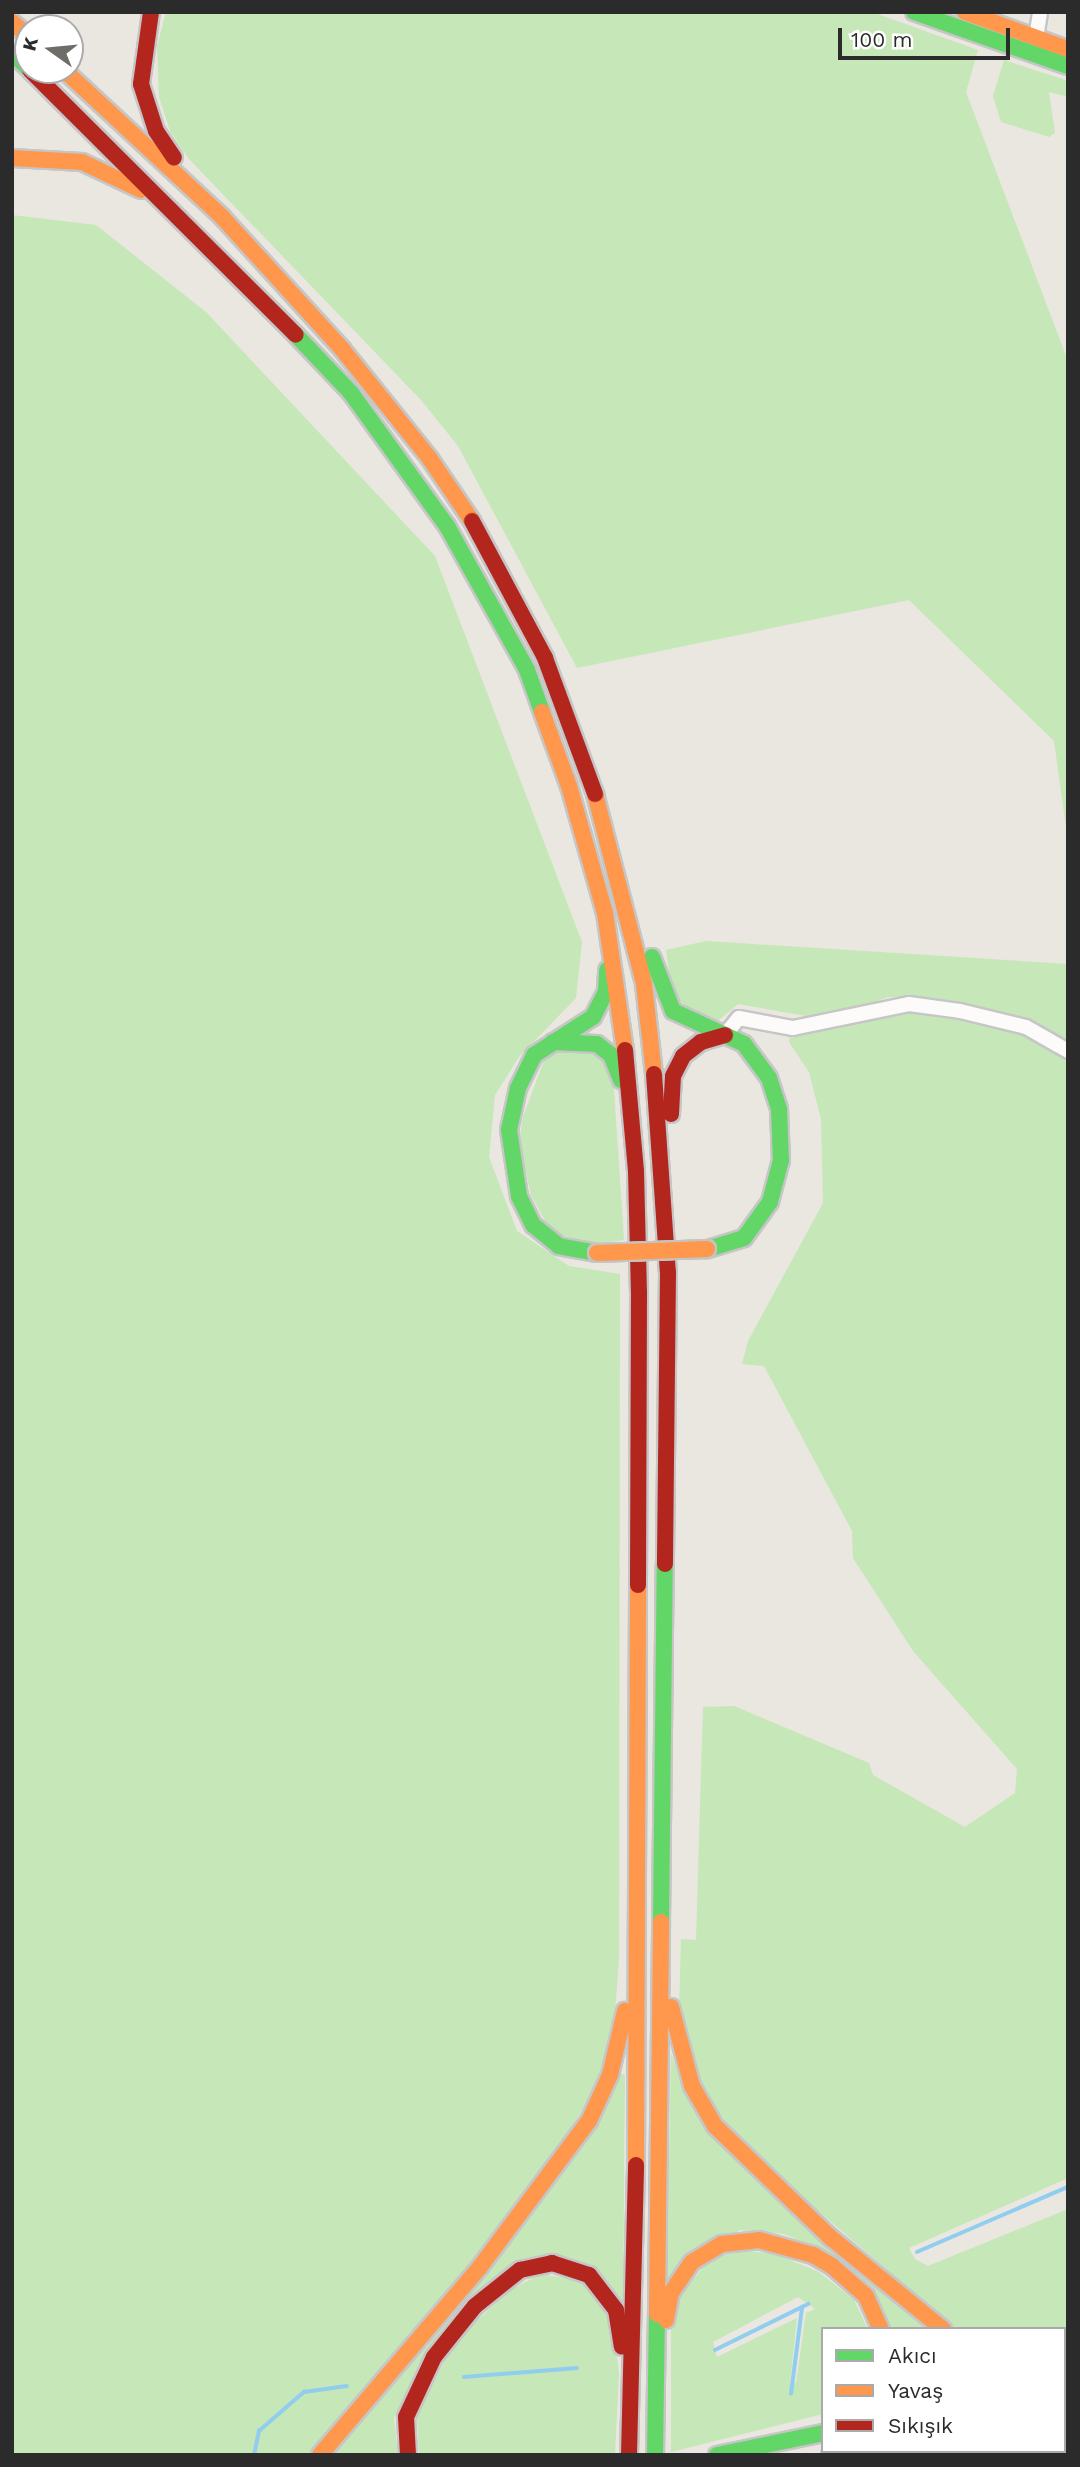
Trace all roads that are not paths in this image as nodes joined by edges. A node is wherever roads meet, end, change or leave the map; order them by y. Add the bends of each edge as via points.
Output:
1 (151, 12) edge
2 (914, 12) edge
3 (965, 12) edge
4 (1040, 12) edge
5 (1036, 38) junction
6 (1068, 48) edge
7 (1068, 66) edge
8 (44, 84) edge
9 (79, 84) edge
10 (12, 158) edge
11 (223, 218) junction
12 (205, 240) junction
13 (586, 764) junction
14 (606, 913) junction
15 (725, 1035) junction
16 (549, 1042) junction
17 (1068, 1051) edge
18 (636, 1171) junction
19 (668, 1272) junction
20 (638, 1889) junction
21 (662, 1960) junction
22 (880, 2327) edge
23 (941, 2327) edge
24 (632, 2412) junction
25 (654, 2415) junction
26 (821, 2425) edge
27 (821, 2433) edge
28 (788, 2439) junction
29 (655, 2453) edge
30 (320, 2455) edge
31 (408, 2455) edge
32 (629, 2455) edge
33 (717, 2455) edge

1 - 11 main road via 141,63 149,116 165,146
2 - 7 main road
3 - 5 main road
4 - 5 street
5 - 6 main road
8 - 12 main road
9 - 11 main road
10 - 12 main road via 65,158 101,168 143,192
11 - 13 main road via 342,349 430,458 468,516 545,658
12 - 14 main road via 351,393 447,526 488,594 527,670 569,786
13 - 15 main road via 667,1002 681,1018
13 - 19 main road via 644,984 659,1120
14 - 16 main road via 603,1001 585,1024
14 - 18 main road via 623,1024
15 - 16 main road, bridge via 751,1050 769,1078 779,1109 781,1160 770,1202 752,1230 734,1244 707,1249 571,1251 540,1234 525,1213 513,1172 509,1130 518,1088 534,1055
15 - 17 street via 739,1018 793,1028 909,1004 1015,1024 1041,1033
15 - 19 main road via 691,1048 673,1076
16 - 18 main road via 588,1042 611,1055 621,1079
18 - 20 main road
19 - 21 main road
20 - 24 main road
20 - 30 main road via 621,2039 589,2121 480,2267
21 - 23 main road via 683,2060 715,2126 830,2237
21 - 25 main road
22 - 25 main road via 866,2296 813,2255 776,2242 722,2244 692,2262 671,2293
24 - 31 main road via 616,2310 589,2275 552,2263 503,2281 475,2306 434,2357 406,2417
24 - 32 main road
25 - 29 main road
26 - 28 main road
27 - 28 main road
28 - 33 main road

